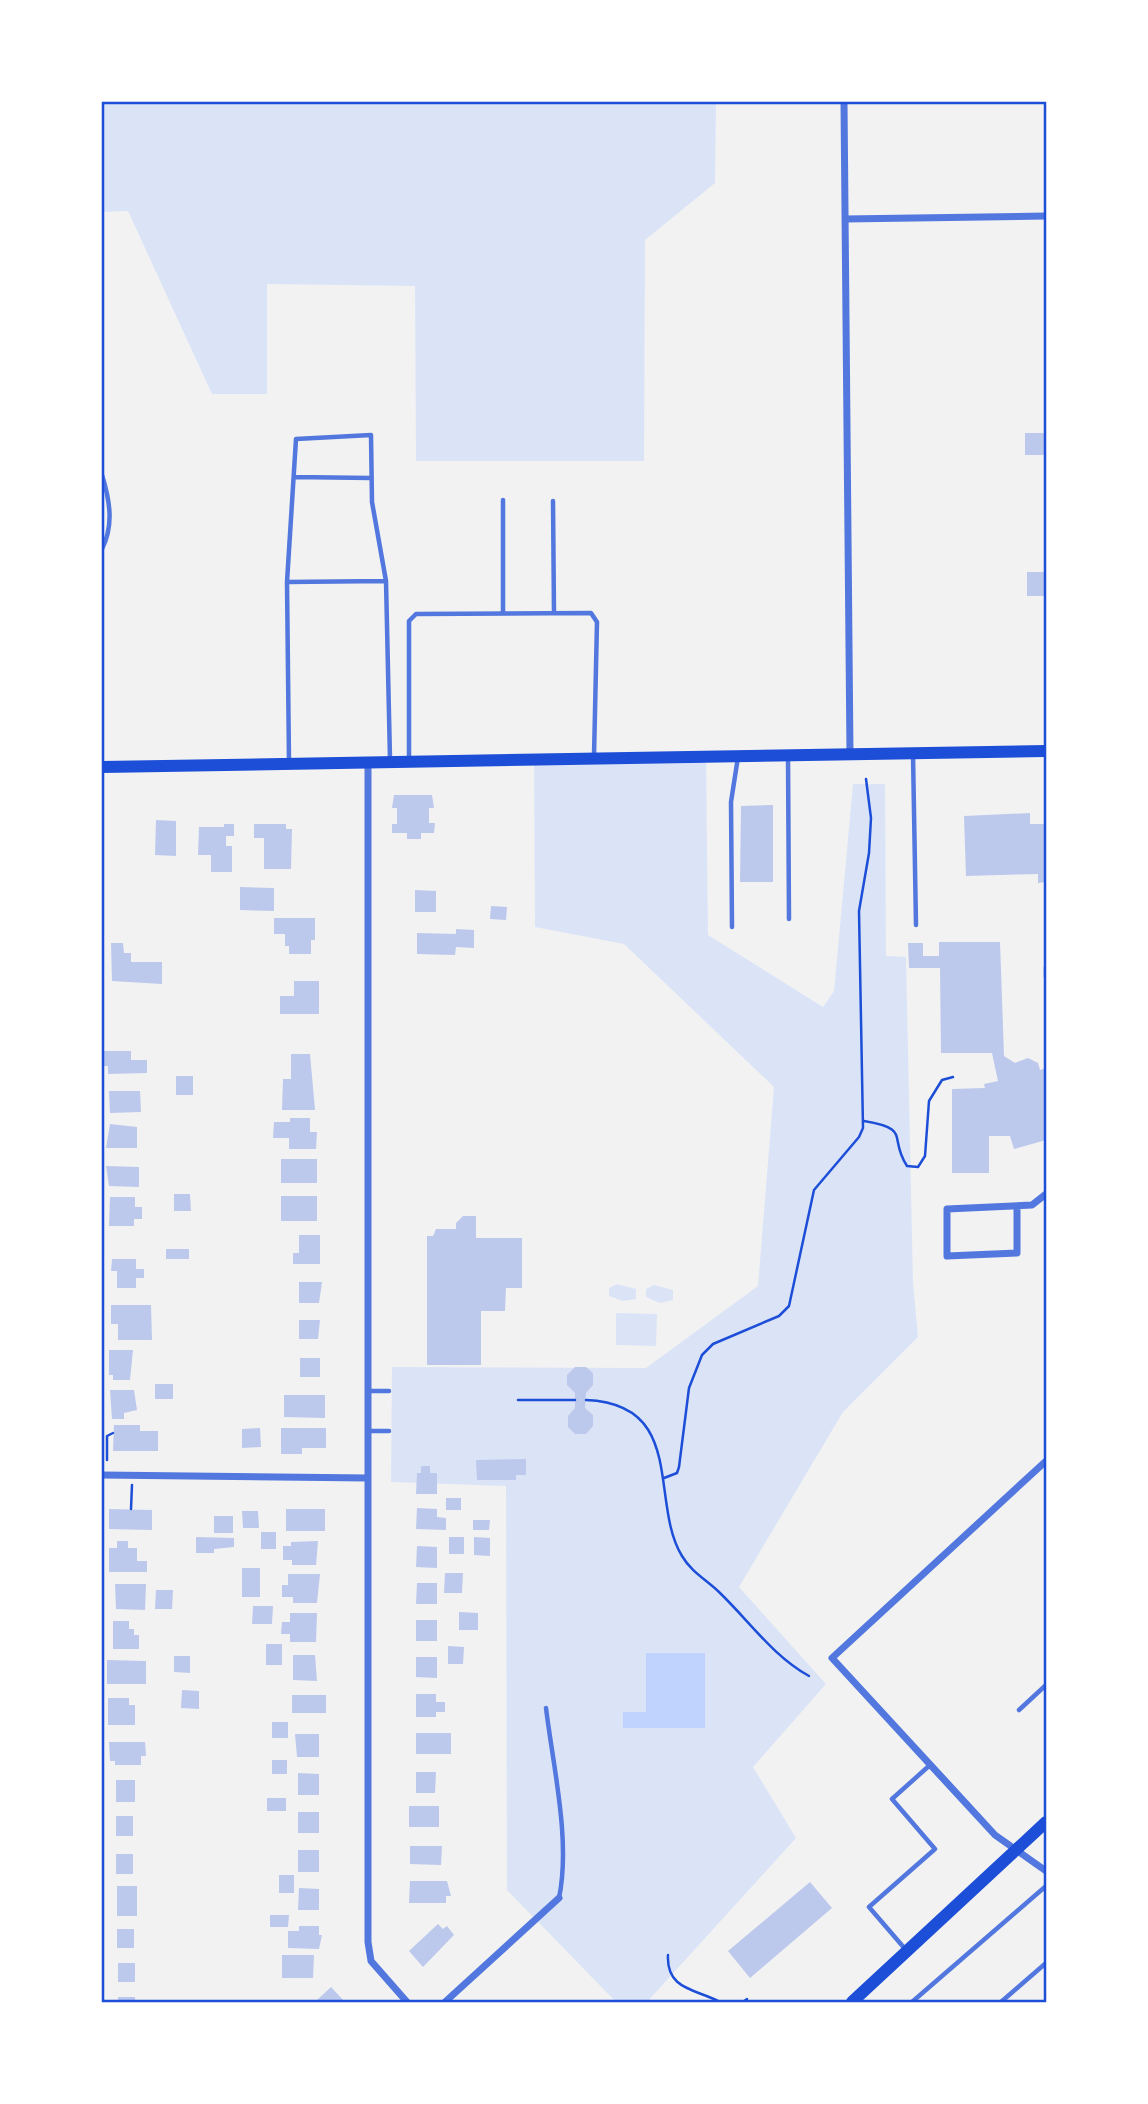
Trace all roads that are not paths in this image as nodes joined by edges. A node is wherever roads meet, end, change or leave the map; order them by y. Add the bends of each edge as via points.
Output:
1 (844, 102) edge
2 (1046, 216) edge
3 (845, 219) junction
4 (102, 475) edge
5 (294, 477) junction
6 (371, 478) junction
7 (503, 500) dead end
8 (553, 501) dead end
9 (102, 549) edge
10 (386, 581) junction
11 (287, 582) junction
12 (503, 613) junction
13 (554, 613) junction
14 (1046, 751) edge
15 (913, 753) junction
16 (850, 754) junction
17 (788, 756) junction
18 (739, 757) junction
19 (594, 759) junction
20 (390, 763) junction
21 (409, 763) junction
22 (368, 764) junction
23 (289, 765) junction
24 (102, 767) edge
25 (789, 919) dead end
26 (916, 925) dead end
27 (732, 928) dead end
28 (1046, 967) edge
29 (1046, 978) edge
30 (1046, 1194) edge
31 (1017, 1206) junction
32 (369, 1391) junction
33 (389, 1391) dead end
34 (368, 1431) junction
35 (389, 1431) dead end
36 (1046, 1461) edge
37 (102, 1475) edge
38 (368, 1478) junction
39 (1046, 1685) edge
40 (546, 1708) dead end
41 (1019, 1710) dead end
42 (930, 1765) junction
43 (1046, 1822) edge
44 (1016, 1849) junction
45 (1046, 1871) edge
46 (1046, 1886) edge
47 (559, 1898) joint
48 (907, 1950) junction
49 (1046, 1964) edge
50 (407, 2003) edge
51 (445, 2003) edge
52 (852, 2003) edge
53 (912, 2003) edge
54 (1001, 2003) edge

1 - 3 street
2 - 3 street
3 - 16 street
4 - 9 lane via 111,515
5 - 6 lane
5 - 6 lane via 299,437 371,435
5 - 11 lane
6 - 10 lane via 374,526
7 - 12 lane
8 - 13 lane
10 - 11 lane
10 - 20 lane
11 - 23 lane
12 - 13 lane
12 - 21 lane via 416,614 409,621
13 - 19 lane via 591,613 597,622
14 - 15 main road
15 - 16 main road
15 - 26 lane
16 - 17 main road
17 - 18 main road
17 - 25 lane
18 - 19 main road
18 - 27 lane via 731,802
19 - 21 main road
20 - 21 main road
20 - 22 main road
22 - 23 main road
22 - 32 street
23 - 24 main road
28 - 29 lane
30 - 31 street via 1032,1205
31 - 31 street via 947,1209 947,1256 1017,1254
32 - 33 lane
32 - 34 street
34 - 35 lane
34 - 38 street
36 - 42 street via 832,1658
37 - 38 street
38 - 50 street via 368,1942 371,1961
39 - 41 lane
40 - 47 lane via 560,1832 563,1877
42 - 44 street via 995,1835
42 - 48 lane via 891,1799 935,1849 869,1908
43 - 44 main road
44 - 45 street
44 - 48 main road
46 - 53 lane
47 - 51 street
48 - 52 main road
49 - 54 lane

